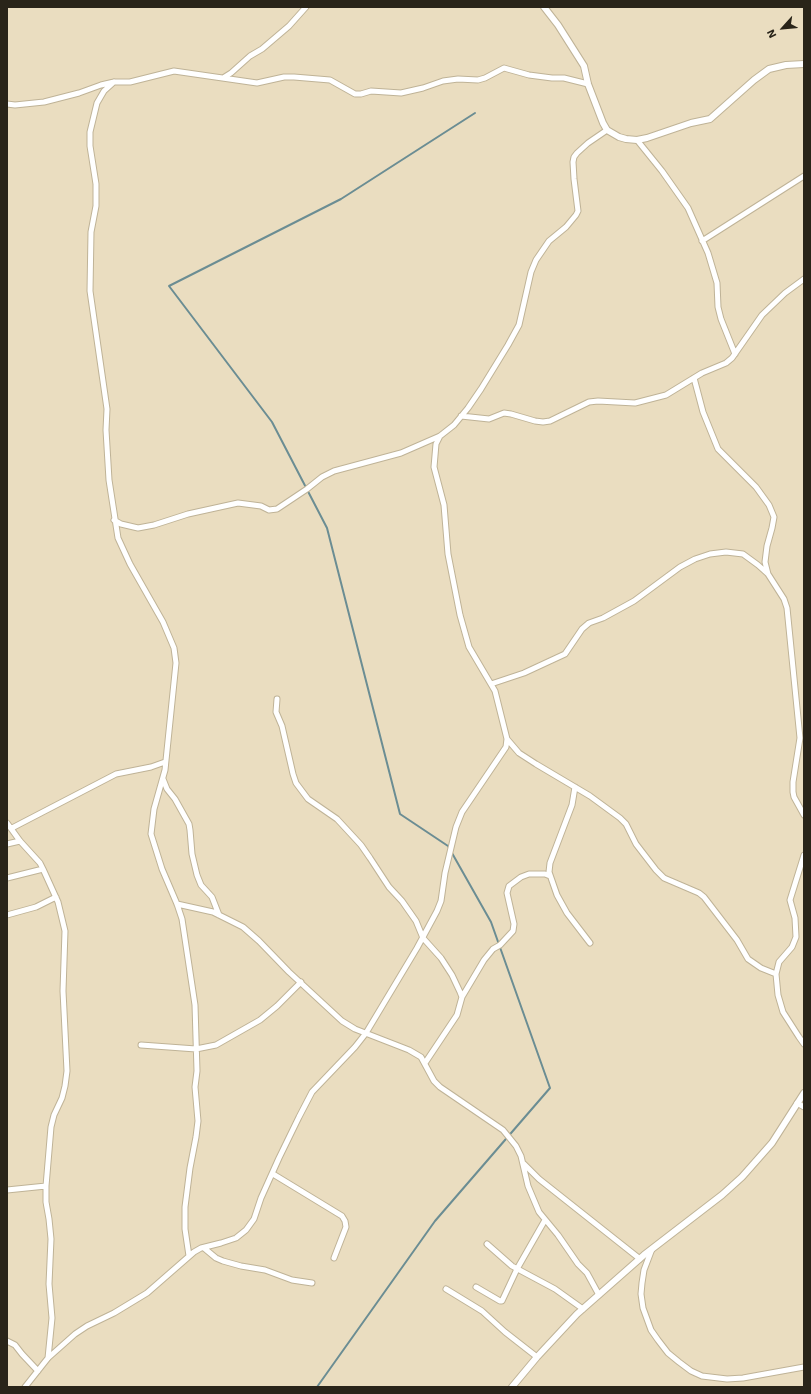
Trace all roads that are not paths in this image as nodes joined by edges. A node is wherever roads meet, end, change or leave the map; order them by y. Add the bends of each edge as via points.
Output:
1 (306, 7) edge
2 (544, 7) edge
3 (804, 64) edge
4 (223, 78) junction
5 (114, 82) junction
6 (588, 84) junction
7 (7, 104) edge
8 (607, 130) junction
9 (636, 140) junction
10 (804, 176) edge
11 (702, 241) junction
12 (804, 279) edge
13 (735, 354) junction
14 (694, 378) junction
15 (461, 416) junction
16 (440, 436) junction
17 (114, 520) junction
18 (768, 574) junction
19 (491, 684) junction
20 (277, 699) dead end
21 (507, 739) junction
22 (165, 762) junction
23 (163, 778) junction
24 (575, 787) junction
25 (804, 814) edge
26 (7, 823) edge
27 (12, 828) junction
28 (20, 841) junction
29 (7, 844) edge
30 (804, 855) edge
31 (44, 869) junction
32 (550, 876) junction
33 (7, 878) edge
34 (56, 897) junction
35 (177, 904) junction
36 (220, 915) junction
37 (7, 916) edge
38 (423, 938) junction
39 (590, 943) dead end
40 (776, 974) junction
41 (301, 982) junction
42 (462, 997) junction
43 (366, 1033) junction
44 (804, 1044) edge
45 (141, 1045) dead end
46 (196, 1049) junction
47 (425, 1063) junction
48 (804, 1093) edge
49 (797, 1104) junction
50 (804, 1107) edge
51 (524, 1164) junction
52 (272, 1174) junction
53 (46, 1186) junction
54 (7, 1190) edge
55 (545, 1220) junction
56 (487, 1244) dead end
57 (204, 1248) junction
58 (652, 1250) junction
59 (189, 1256) junction
60 (334, 1258) dead end
61 (640, 1259) junction
62 (517, 1269) junction
63 (312, 1283) dead end
64 (476, 1287) dead end
65 (446, 1289) dead end
66 (600, 1295) junction
67 (583, 1309) junction
68 (7, 1341) edge
69 (537, 1357) junction
70 (48, 1358) junction
71 (804, 1367) edge
72 (38, 1371) junction
73 (25, 1387) edge
74 (512, 1387) edge

1 - 4 street via 290,26
2 - 6 street via 575,50 584,66
3 - 9 street via 769,69 710,119
4 - 5 street via 174,71 130,82
4 - 6 street via 257,83 284,77 304,77 330,80 355,94 372,91 401,93 443,81 478,80 504,68 529,75 564,78
5 - 7 street via 44,102
5 - 17 street via 104,90 97,103 90,132 96,206 91,232 90,291 107,409 109,480
6 - 8 street
8 - 9 street via 619,137
8 - 15 street via 574,157 578,206 576,215 549,241 536,260 519,325 481,389
9 - 11 street via 688,208
10 - 11 street
11 - 13 street via 717,283 721,318
12 - 13 street via 762,315
13 - 14 street via 726,362
14 - 15 street via 657,397 635,403 589,402 550,421 535,421 504,413 489,419
14 - 18 street via 703,412 718,448 756,487 774,517 765,562
15 - 16 street
16 - 17 street via 401,453 334,471 277,509 269,510 261,506 238,503 138,528
16 - 19 street via 436,444 434,467 444,505 448,554 458,609 469,647
17 - 22 street via 118,538 127,558 174,648 176,663
18 - 19 street via 743,554 726,552 695,559 680,567 634,602 589,623 564,654 524,673
18 - 25 street via 787,608 800,738 793,792
19 - 21 street
20 - 38 street via 276,712 296,783 308,799 337,819 361,845 388,888 416,921
21 - 24 street via 520,753
21 - 38 street via 506,747 462,812 447,861 441,901
22 - 23 street
22 - 27 street via 116,774
23 - 35 street via 154,809 151,834
23 - 36 street via 189,825 192,854 199,881 212,897
24 - 32 street via 572,804 550,863
24 - 40 street via 623,821 636,844 656,870 664,878 704,897 737,940 744,954 753,963
26 - 27 street
27 - 28 street
28 - 29 street
28 - 31 street
30 - 40 street via 790,900 795,918 796,937 792,947 779,962
31 - 33 street
31 - 34 street
32 - 39 street via 566,914
32 - 42 street via 529,874 509,886 507,893 514,924 513,931 484,960
34 - 37 street via 36,907
34 - 53 street via 65,930 63,991 67,1071 64,1092 54,1115
35 - 36 street
35 - 46 street via 185,932 193,988
36 - 41 street via 247,930
38 - 42 street via 441,958
38 - 43 street
40 - 44 street via 783,1012
41 - 43 street via 342,1021
41 - 46 street via 260,1020 216,1045
42 - 47 street via 457,1015
43 - 47 street via 408,1050 421,1057
43 - 52 street via 312,1092
45 - 46 street
46 - 59 street via 195,1087 198,1121 185,1207
47 - 51 street via 440,1087 509,1136
48 - 49 street
49 - 50 street
49 - 58 street via 772,1143 743,1176
51 - 55 street via 530,1190
51 - 61 street via 539,1179
52 - 57 street via 254,1218 246,1230 236,1238
52 - 60 street via 342,1216 346,1227
53 - 54 street
53 - 70 street via 51,1239 49,1284 52,1318
55 - 62 street
55 - 66 street via 587,1273
56 - 62 street
57 - 59 street
57 - 63 street via 223,1261
58 - 61 street
58 - 71 street via 644,1270 641,1294 643,1308 651,1330 668,1353 679,1362 702,1376 727,1379
59 - 70 street via 147,1293 87,1326
61 - 66 street
62 - 64 street via 502,1301
62 - 67 street via 555,1289
65 - 69 street via 482,1311
66 - 67 street
67 - 69 street
68 - 72 street via 15,1345
69 - 74 street
70 - 72 street
72 - 73 street

